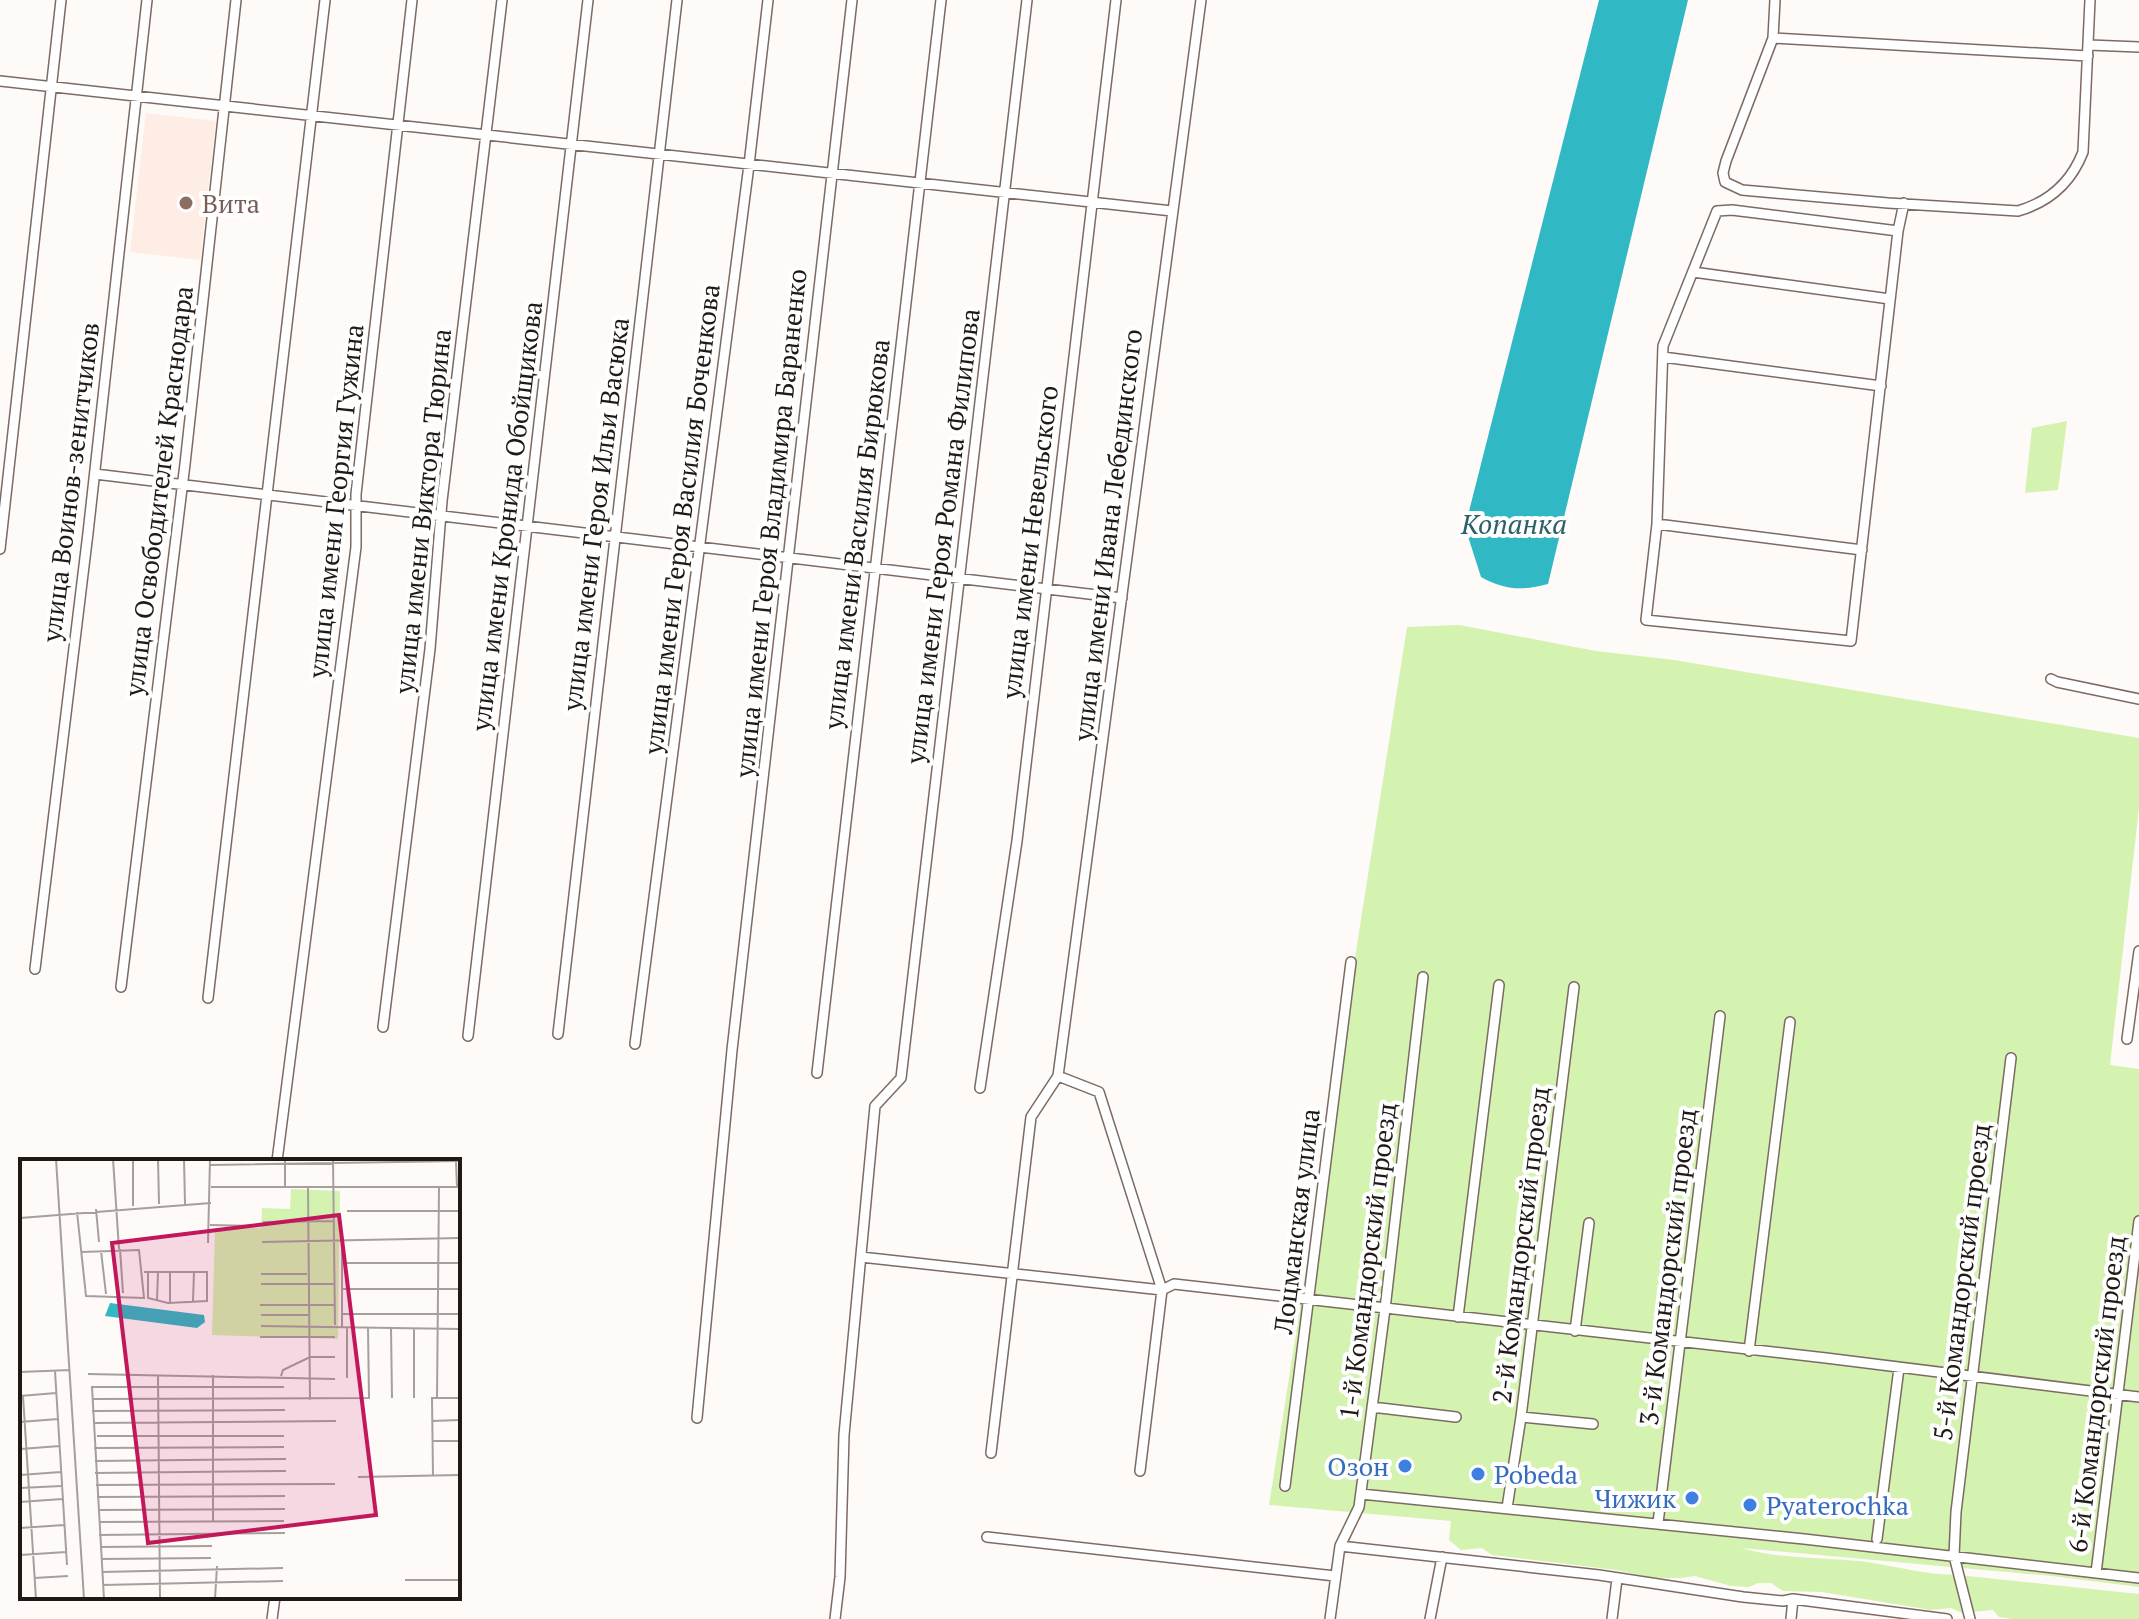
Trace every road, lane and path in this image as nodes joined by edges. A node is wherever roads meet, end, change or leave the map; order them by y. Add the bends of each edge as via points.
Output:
1 (61, 0) edge
2 (147, 0) edge
3 (236, 0) edge
4 (325, 0) edge
5 (412, 0) edge
6 (502, 0) edge
7 (588, 0) edge
8 (677, 0) edge
9 (768, 0) edge
10 (852, 0) edge
11 (941, 0) edge
12 (1027, 0) edge
13 (1116, 0) edge
14 (1201, 0) edge
15 (1775, 0) edge
16 (2090, 0) edge
17 (1773, 38) junction
18 (2139, 47) edge
19 (2088, 50) junction
20 (0, 81) edge
21 (51, 87) junction
22 (135, 96) junction
23 (223, 106) junction
24 (311, 116) junction
25 (397, 126) junction
26 (486, 136) junction
27 (571, 145) junction
28 (659, 155) junction
29 (749, 165) junction
30 (831, 174) junction
31 (919, 184) junction
32 (1004, 193) junction
33 (1091, 203) junction
34 (1904, 203) junction
35 (1172, 211) junction
36 (1898, 231) junction
37 (1693, 272) junction
38 (1890, 299) junction
39 (1663, 357) junction
40 (1881, 386) junction
41 (95, 474) junction
42 (183, 485) junction
43 (268, 495) junction
44 (356, 506) junction
45 (441, 516) junction
46 (1657, 524) junction
47 (527, 526) junction
48 (615, 537) junction
49 (700, 547) junction
50 (0, 549) edge
51 (1862, 550) junction
52 (788, 558) junction
53 (875, 568) junction
54 (959, 579) junction
55 (1046, 590) junction
56 (1122, 598) junction
57 (2051, 679) dead end
58 (2139, 699) edge
59 (2139, 951) edge
60 (1351, 962) dead end
61 (35, 969) dead end
62 (1423, 977) dead end
63 (1499, 985) dead end
64 (121, 987) dead end
65 (1574, 987) dead end
66 (208, 998) dead end
67 (1720, 1016) dead end
68 (1790, 1022) dead end
69 (383, 1027) dead end
70 (558, 1034) dead end
71 (468, 1036) dead end
72 (2127, 1039) dead end
73 (635, 1044) dead end
74 (2011, 1058) dead end
75 (817, 1073) dead end
76 (1058, 1076) junction
77 (980, 1088) dead end
78 (277, 1159) edge
79 (2139, 1221) edge
80 (1589, 1223) dead end
81 (861, 1257) junction
82 (1013, 1272) junction
83 (1162, 1290) junction
84 (1308, 1300) junction
85 (1385, 1309) junction
86 (1458, 1317) junction
87 (1531, 1326) junction
88 (1575, 1331) junction
89 (1680, 1342) junction
90 (1749, 1351) junction
91 (1899, 1368) junction
92 (1972, 1378) junction
93 (2118, 1395) junction
94 (2139, 1397) edge
95 (1372, 1407) junction
96 (1456, 1417) dead end
97 (1521, 1417) junction
98 (697, 1418) dead end
99 (1593, 1424) dead end
100 (991, 1453) dead end
101 (1140, 1471) dead end
102 (1285, 1486) dead end
103 (1361, 1494) junction
104 (1507, 1508) junction
105 (1658, 1523) junction
106 (987, 1537) dead end
107 (1877, 1539) dead end
108 (1340, 1546) junction
109 (1954, 1556) junction
110 (1442, 1557) junction
111 (2096, 1573) junction
112 (1335, 1576) junction
113 (2139, 1578) edge
114 (1617, 1579) junction
115 (275, 1599) edge
116 (1793, 1599) junction
117 (272, 1619) edge
118 (835, 1619) edge
119 (1330, 1619) edge
120 (1430, 1619) edge
121 (1612, 1619) edge
122 (1791, 1619) edge
123 (1947, 1619) edge
124 (1970, 1619) edge

1 - 21 street
2 - 22 street, улица Воинов-зенитчиков
3 - 23 street, улица Освободителей Краснодара
4 - 24 street
5 - 25 street, улица имени Георгия Гужина
6 - 26 street, улица имени Виктора Тюрина
7 - 27 street, улица имени Кронида Обойщикова
8 - 28 street, улица имени Героя Ильи Васюка
9 - 29 street, улица имени Героя Василия Боченкова
10 - 30 street, улица имени Героя Владимира Бараненко
11 - 31 street, улица имени Василия Бирюкова
12 - 32 street, улица имени Героя Романа Филипова
13 - 33 street, улица имени Невельского
14 - 35 street, улица имени Ивана Лебединского
15 - 17 street
16 - 19 street
17 - 19 street
17 - 34 street via 1726,161 1725,182 1742,190
18 - 19 street
19 - 34 street via 2083,152 2064,185 2038,205 2018,211
20 - 21 street
21 - 22 street
21 - 50 street
22 - 23 street
22 - 41 street, улица Воинов-зенитчиков
23 - 24 street
23 - 42 street, улица Освободителей Краснодара
24 - 25 street
24 - 43 street
25 - 26 street
25 - 44 street, улица имени Георгия Гужина
26 - 27 street
26 - 45 street, улица имени Виктора Тюрина
27 - 28 street
27 - 47 street, улица имени Кронида Обойщикова
28 - 29 street
28 - 48 street, улица имени Героя Ильи Васюка
29 - 30 street
29 - 49 street, улица имени Героя Василия Боченкова
30 - 31 street
30 - 52 street, улица имени Героя Владимира Бараненко
31 - 32 street
31 - 53 street, улица имени Василия Бирюкова
32 - 33 street
32 - 54 street, улица имени Героя Романа Филипова
33 - 35 street
33 - 55 street, улица имени Невельского
34 - 36 street
35 - 56 street, улица имени Ивана Лебединского
36 - 37 street via 1717,211
36 - 38 street
37 - 38 street
37 - 39 street
38 - 40 street
39 - 40 street
39 - 46 street
40 - 51 street
41 - 42 street
41 - 61 street, улица Воинов-зенитчиков
42 - 43 street
42 - 64 street, улица Освободителей Краснодара
43 - 44 street
43 - 66 street
44 - 45 street
44 - 78 street, улица имени Георгия Гужина via 354,561
45 - 47 street
45 - 69 street, улица имени Виктора Тюрина via 430,649
46 - 51 street
46 - 51 street via 1646,620 1851,641
47 - 48 street
47 - 71 street, улица имени Кронида Обойщикова
48 - 49 street
48 - 70 street, улица имени Героя Ильи Васюка
49 - 52 street
49 - 73 street, улица имени Героя Василия Боченкова
52 - 53 street
52 - 98 street, улица имени Героя Владимира Бараненко
53 - 54 street
53 - 75 street, улица имени Василия Бирюкова
54 - 55 street
54 - 81 street, улица имени Героя Романа Филипова via 901,1078 875,1106
55 - 56 street
55 - 77 street, улица имени Невельского via 1017,841
56 - 76 street, улица имени Ивана Лебединского
57 - 58 street
59 - 72 street
60 - 84 street, Лоцманская улица
62 - 85 street, 1-й Командорский проезд
63 - 86 street, 2-й Командорский проезд
65 - 87 street, 2-й Командорский проезд
67 - 89 street, 3-й Командорский проезд
68 - 90 street
74 - 92 street, 5-й Командорский проезд
76 - 82 street via 1031,1117
76 - 83 street via 1099,1092
79 - 93 street, 6-й Командорский проезд
80 - 88 street
81 - 82 street
81 - 118 street via 844,1435
82 - 83 street
82 - 100 street
83 - 84 street via 1174,1284
83 - 101 street
84 - 85 street
84 - 102 street, Лоцманская улица
85 - 86 street
85 - 95 street, 1-й Командорский проезд
86 - 87 street
87 - 88 street
87 - 97 street, 2-й Командорский проезд
88 - 89 street
89 - 90 street
89 - 105 street, 3-й Командорский проезд
90 - 91 street
91 - 92 street
91 - 107 street
92 - 93 street
92 - 109 street, 5-й Командорский проезд
93 - 94 street
93 - 111 street, 6-й Командорский проезд
95 - 96 street
95 - 103 street, 1-й Командорский проезд
97 - 99 street
97 - 104 street, 2-й Командорский проезд
103 - 104 street
103 - 108 street, 1-й Командорский проезд
104 - 105 street
105 - 109 street
106 - 112 street
108 - 110 street
108 - 112 street, 1-й Командорский проезд
109 - 111 street
109 - 124 street, 5-й Командорский проезд
110 - 114 street
110 - 120 street
111 - 113 street
112 - 119 street, 1-й Командорский проезд
114 - 116 street
114 - 121 street
115 - 117 street
116 - 122 street
116 - 123 street

